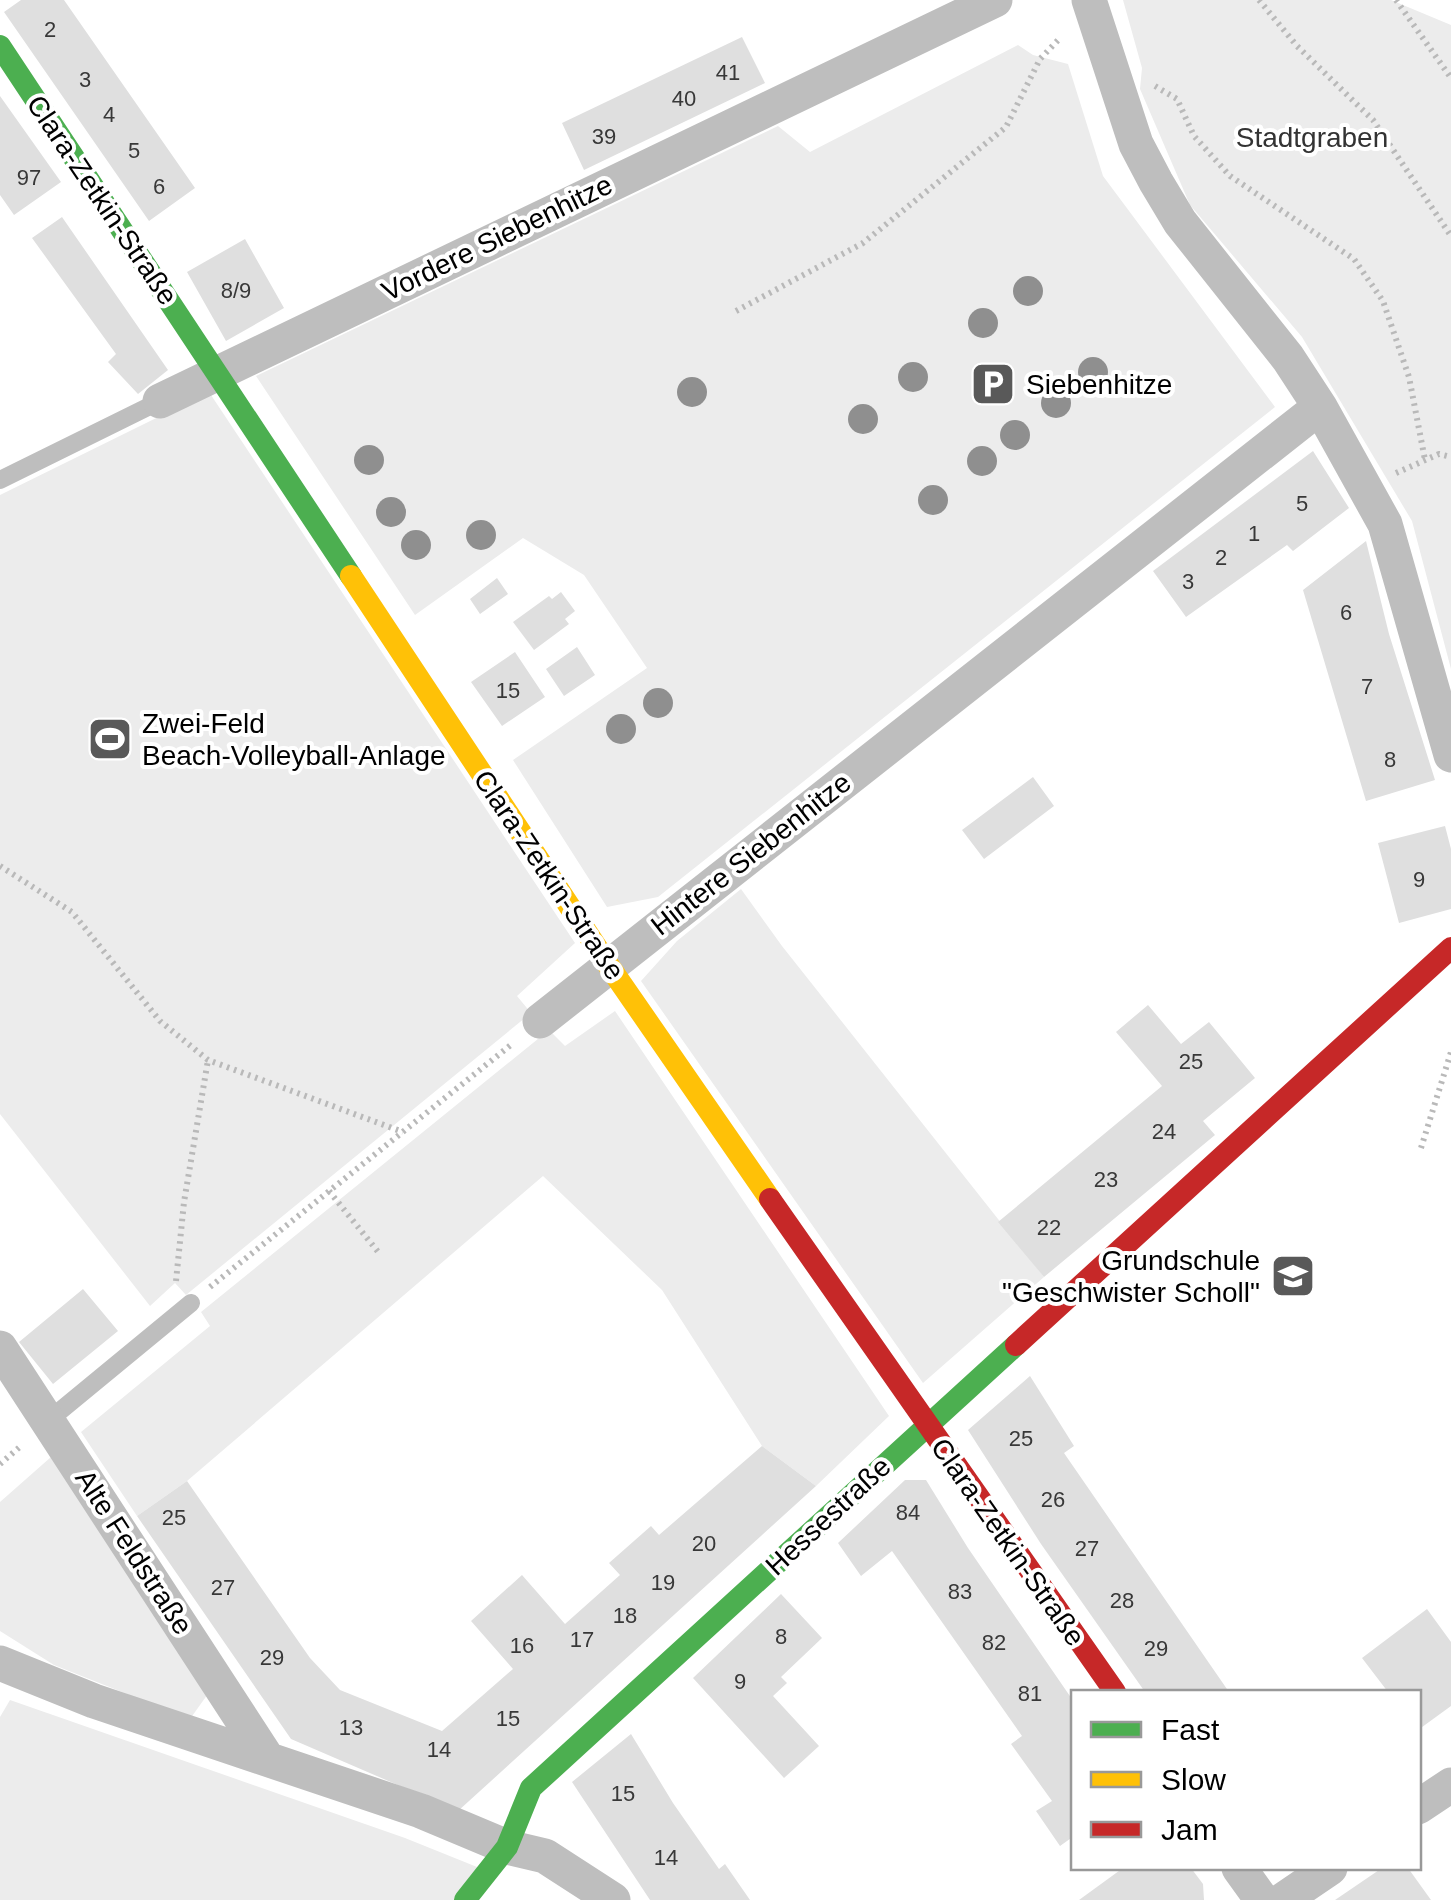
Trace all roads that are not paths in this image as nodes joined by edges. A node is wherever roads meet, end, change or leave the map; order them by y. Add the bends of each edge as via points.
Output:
1 (995, 0) edge
2 (1089, 0) edge
3 (0, 46) edge
4 (218, 373) junction
5 (160, 401) joint
6 (1320, 407) junction
7 (0, 480) edge
8 (1451, 755) edge
9 (1451, 948) edge
10 (609, 966) junction
11 (540, 1022) road end
12 (191, 1303) road end
13 (0, 1348) edge
14 (49, 1420) junction
15 (926, 1426) junction
16 (0, 1663) edge
17 (1114, 1690) edge
18 (267, 1758) junction
19 (1451, 1785) edge
20 (1421, 1806) edge
21 (507, 1847) junction
22 (1240, 1870) edge
23 (1327, 1870) edge
24 (464, 1900) edge
25 (613, 1900) edge
26 (1262, 1900) edge
27 (1283, 1900) edge

1 - 4 street, Vordere Siebenhitze
2 - 6 street via 1136,144 1180,222
3 - 4 street, Clara-Zetkin-Straße
4 - 5 street, Vordere Siebenhitze
4 - 10 street, Clara-Zetkin-Straße
5 - 7 lane, Vordere Siebenhitze
6 - 8 street via 1384,524
6 - 10 street, Hintere Siebenhitze
9 - 15 street, Hessestraße
10 - 11 street, Hintere Siebenhitze
10 - 15 street, Clara-Zetkin-Straße
12 - 14 lane
13 - 14 street, Alte Feldstraße
14 - 18 street, Alte Feldstraße
15 - 17 street, Clara-Zetkin-Straße
15 - 21 street, Hessestraße via 532,1788
16 - 18 street
18 - 21 street
19 - 20 street
21 - 24 street, Hessestraße
21 - 25 street via 545,1856
22 - 26 street
23 - 27 street

